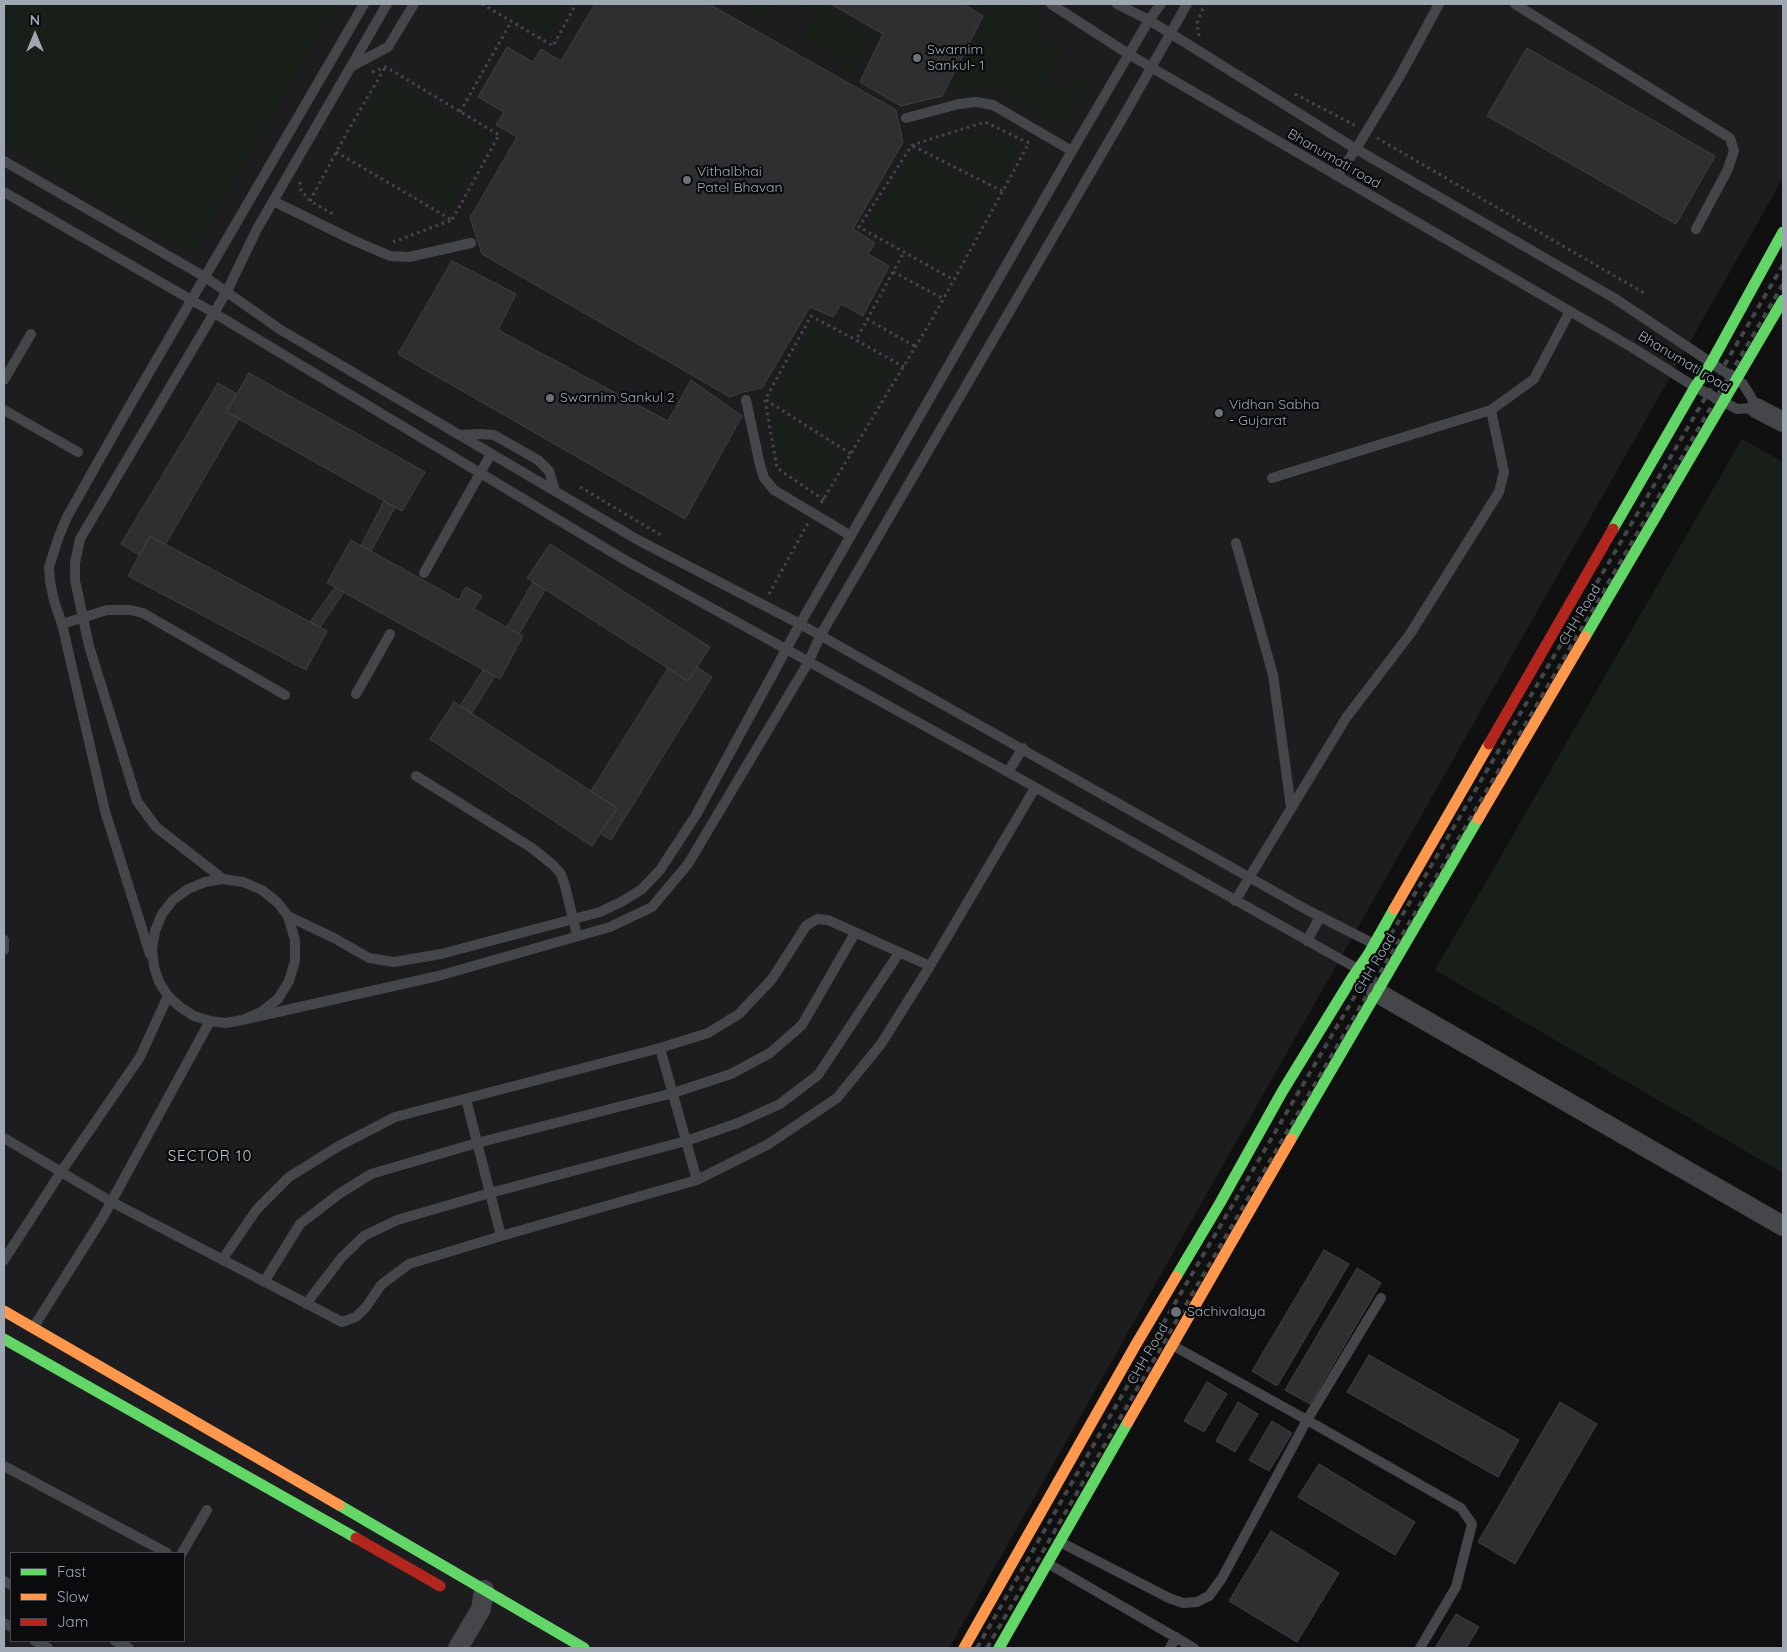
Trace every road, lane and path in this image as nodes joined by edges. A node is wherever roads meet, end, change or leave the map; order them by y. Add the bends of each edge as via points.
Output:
1 (364, 4) edge
2 (387, 4) edge
3 (414, 4) edge
4 (482, 4) edge
5 (576, 4) edge
6 (1051, 4) edge
7 (1118, 4) edge
8 (1161, 4) edge
9 (1187, 4) edge
10 (1205, 4) edge
11 (1439, 4) edge
12 (1515, 4) edge
13 (1149, 20) junction
14 (511, 22) junction
15 (1169, 34) junction
16 (1199, 40) dead end
17 (1130, 55) junction
18 (391, 59) dead end
19 (351, 66) junction
20 (386, 67) junction
21 (1150, 68) junction
22 (1289, 90) dead end
23 (460, 112) junction
24 (906, 118) dead end
25 (1365, 131) junction
26 (912, 146) junction
27 (1356, 149) junction
28 (1072, 151) junction
29 (336, 152) junction
30 (5, 165) edge
31 (1337, 176) junction
32 (1002, 191) junction
33 (4, 192) edge
34 (273, 201) junction
35 (341, 218) dead end
36 (452, 220) junction
37 (1696, 229) dead end
38 (1783, 232) edge
39 (471, 243) dead end
40 (387, 245) dead end
41 (904, 252) junction
42 (893, 272) junction
43 (205, 277) junction
44 (954, 280) junction
45 (227, 291) junction
46 (1644, 293) dead end
47 (944, 299) junction
48 (1783, 300) edge
49 (191, 302) junction
50 (1570, 311) junction
51 (214, 313) junction
52 (867, 319) junction
53 (31, 334) dead end
54 (856, 340) junction
55 (916, 347) junction
56 (1711, 364) junction
57 (904, 367) junction
58 (4, 380) edge
59 (1737, 380) junction
60 (1695, 387) junction
61 (746, 400) dead end
62 (765, 400) junction
63 (1723, 402) junction
64 (1756, 408) junction
65 (4, 410) edge
66 (1491, 410) junction
67 (1783, 422) edge
68 (460, 435) junction
69 (78, 452) dead end
70 (491, 454) junction
71 (852, 454) junction
72 (480, 474) junction
73 (1272, 478) dead end
74 (580, 487) dead end
75 (555, 491) junction
76 (824, 500) junction
77 (813, 514) junction
78 (851, 536) junction
79 (665, 537) dead end
80 (1236, 543) dead end
81 (424, 573) dead end
82 (767, 598) dead end
83 (82, 617) junction
84 (62, 624) junction
85 (800, 624) junction
86 (390, 634) dead end
87 (820, 636) junction
88 (787, 650) junction
89 (808, 661) junction
90 (356, 694) dead end
91 (285, 695) dead end
92 (1023, 748) junction
93 (1008, 772) junction
94 (416, 776) dead end
95 (1035, 788) junction
96 (1291, 807) junction
97 (1426, 856) junction
98 (1448, 869) junction
99 (1249, 877) junction
100 (223, 879) junction
101 (1235, 900) junction
102 (288, 916) junction
103 (1320, 917) junction
104 (574, 919) junction
105 (855, 933) junction
106 (577, 935) junction
107 (4, 940) edge
108 (1307, 941) junction
109 (4, 950) edge
110 (1385, 951) junction
111 (899, 953) junction
112 (930, 966) junction
113 (154, 967) junction
114 (1371, 979) junction
115 (168, 996) junction
116 (242, 1020) junction
117 (210, 1021) junction
118 (660, 1048) junction
119 (673, 1093) junction
120 (466, 1099) junction
121 (4, 1138) edge
122 (686, 1141) junction
123 (477, 1143) junction
124 (61, 1172) junction
125 (697, 1180) junction
126 (490, 1193) junction
127 (110, 1201) junction
128 (1783, 1226) edge
129 (501, 1236) junction
130 (4, 1260) edge
131 (222, 1260) junction
132 (264, 1282) junction
133 (1381, 1298) dead end
134 (306, 1304) junction
135 (4, 1311) edge
136 (1158, 1337) junction
137 (26, 1338) junction
138 (4, 1339) edge
139 (1307, 1420) junction
140 (4, 1466) edge
141 (207, 1510) dead end
142 (1060, 1542) junction
143 (165, 1552) edge
144 (183, 1552) edge
145 (1027, 1554) junction
146 (1048, 1564) junction
147 (446, 1590) dead end
148 (481, 1604) junction
149 (1176, 1637) junction
150 (37, 1642) edge
151 (117, 1642) edge
152 (48, 1648) edge
153 (129, 1648) edge
154 (458, 1648) edge
155 (584, 1648) edge
156 (964, 1648) edge
157 (999, 1648) edge
158 (1170, 1648) edge
159 (1194, 1648) edge
160 (1420, 1648) edge

1 - 43 lane
2 - 19 lane
3 - 19 lane via 388,48
4 - 14 path
5 - 14 path via 553,46
6 - 17 lane, Bhanumati road
7 - 13 lane, Bhanumati road
8 - 13 lane
9 - 15 lane
10 - 16 path via 1197,23
11 - 25 lane via 1400,76
12 - 37 lane via 1730,138 1734,151
13 - 15 lane, Bhanumati road
13 - 17 lane
14 - 23 path
15 - 21 lane
15 - 27 lane, Bhanumati road
17 - 21 lane, Bhanumati road
17 - 28 lane
18 - 20 path
19 - 34 lane
20 - 23 path
20 - 29 path
21 - 31 lane, Bhanumati road
21 - 87 lane
22 - 25 path
23 - 36 path via 498,135
24 - 28 lane via 959,104 993,105
25 - 27 lane
25 - 46 path
26 - 32 path
26 - 32 path via 984,122 1029,143
26 - 41 path via 859,227
27 - 31 lane
27 - 56 lane, Bhanumati road via 1614,298
28 - 78 lane
29 - 35 path via 310,201
29 - 36 path
30 - 43 lane
31 - 50 lane, Bhanumati road
32 - 44 path
33 - 49 lane
34 - 39 lane via 390,256 409,257
34 - 45 lane
36 - 40 path
38 - 56 street
41 - 42 path
41 - 44 path
42 - 47 path
42 - 52 path
43 - 45 lane
43 - 49 lane
44 - 47 path
45 - 51 lane
45 - 68 lane via 281,330
47 - 55 path
48 - 59 street, CHH Road
49 - 51 lane
49 - 84 lane via 59,536 50,566 50,581
50 - 60 lane, Bhanumati road
50 - 66 lane via 1534,379
51 - 72 lane
51 - 83 lane via 80,540 75,580
52 - 54 path
52 - 55 path
53 - 58 lane
54 - 57 path
54 - 62 path via 811,316
55 - 57 path
56 - 59 lane, Bhanumati road
56 - 60 street
57 - 71 path
59 - 63 street, CHH Road
59 - 64 lane, Bhanumati road via 1747,389
60 - 63 lane, Bhanumati road
60 - 97 street
61 - 77 lane via 764,478 774,490
62 - 71 path
62 - 76 path via 776,468
63 - 64 lane, Bhanumati road via 1737,409
63 - 98 street, CHH Road
64 - 67 street
65 - 69 lane
66 - 73 lane
66 - 96 lane via 1504,472 1499,492 1410,634 1346,718
68 - 70 lane
68 - 75 lane via 494,435 538,460 549,471
70 - 72 lane
70 - 75 lane
71 - 76 path
72 - 81 lane
72 - 88 lane
74 - 79 path
75 - 85 lane via 638,540
76 - 77 path
77 - 78 lane
77 - 82 path
78 - 85 lane
80 - 96 lane via 1273,675
83 - 84 lane
83 - 91 lane via 120,609 143,613
83 - 100 lane via 137,801 156,827
84 - 113 lane via 105,811
85 - 87 lane
85 - 88 lane
86 - 90 lane
87 - 89 lane
87 - 92 lane
88 - 89 lane
88 - 104 lane via 696,815 660,870 642,889 621,902
89 - 93 lane
89 - 106 lane via 688,864 669,888 652,907 610,927
92 - 93 lane
92 - 99 lane
93 - 95 lane
94 - 104 lane via 532,848 553,865 561,874
95 - 101 lane
95 - 112 lane
96 - 99 lane
97 - 98 street
97 - 110 street
98 - 110 street, CHH Road
99 - 101 lane
99 - 103 lane
100 - 102 lane via 243,882 262,890
100 - 113 lane via 188,889 162,914 152,949
101 - 108 lane
102 - 104 lane via 369,958 394,962 442,954
102 - 116 lane via 296,940 296,961 290,981 278,999 261,1012
103 - 108 lane
103 - 110 lane
104 - 106 lane
105 - 111 lane
105 - 118 lane via 828,920 817,919 806,926 772,979 739,1014 708,1033
105 - 119 lane via 802,1025 770,1053 731,1074
106 - 116 lane via 438,976
107 - 109 lane
108 - 114 lane
110 - 114 street, CHH Road
110 - 114 street
111 - 112 lane
111 - 122 lane via 818,1075 780,1104
112 - 125 lane via 881,1044 837,1098 767,1145
113 - 115 lane
114 - 128 street
114 - 136 street, CHH Road
114 - 136 street via 1282,1092 1220,1203
115 - 117 lane via 194,1016
115 - 124 lane via 140,1058
116 - 117 lane
117 - 127 lane
118 - 119 lane
118 - 120 lane
119 - 122 lane
119 - 123 lane
120 - 123 lane
120 - 131 lane via 395,1117 339,1146 290,1177 257,1209
121 - 124 lane
122 - 125 lane
122 - 126 lane
123 - 126 lane
123 - 132 lane via 372,1174 339,1194 300,1224
124 - 127 lane
124 - 130 lane
125 - 129 lane
126 - 129 lane
126 - 134 lane via 398,1220 364,1236 342,1257
127 - 131 lane
127 - 137 lane
129 - 134 lane via 410,1264 381,1285 356,1317 342,1322
131 - 132 lane
132 - 134 lane
133 - 139 lane
135 - 137 street
136 - 139 lane
136 - 142 street, CHH Road
136 - 145 street
137 - 138 street
137 - 147 street
137 - 148 street
139 - 142 lane via 1222,1578 1209,1596 1197,1602 1183,1603 1169,1598
139 - 160 lane via 1461,1508 1472,1524 1456,1587
140 - 143 lane
141 - 144 lane
142 - 146 street, CHH Road
145 - 146 street
145 - 156 street
146 - 149 lane
146 - 157 street, CHH Road
148 - 154 street
148 - 155 street
149 - 158 lane
149 - 159 lane
150 - 152 lane
151 - 153 lane

